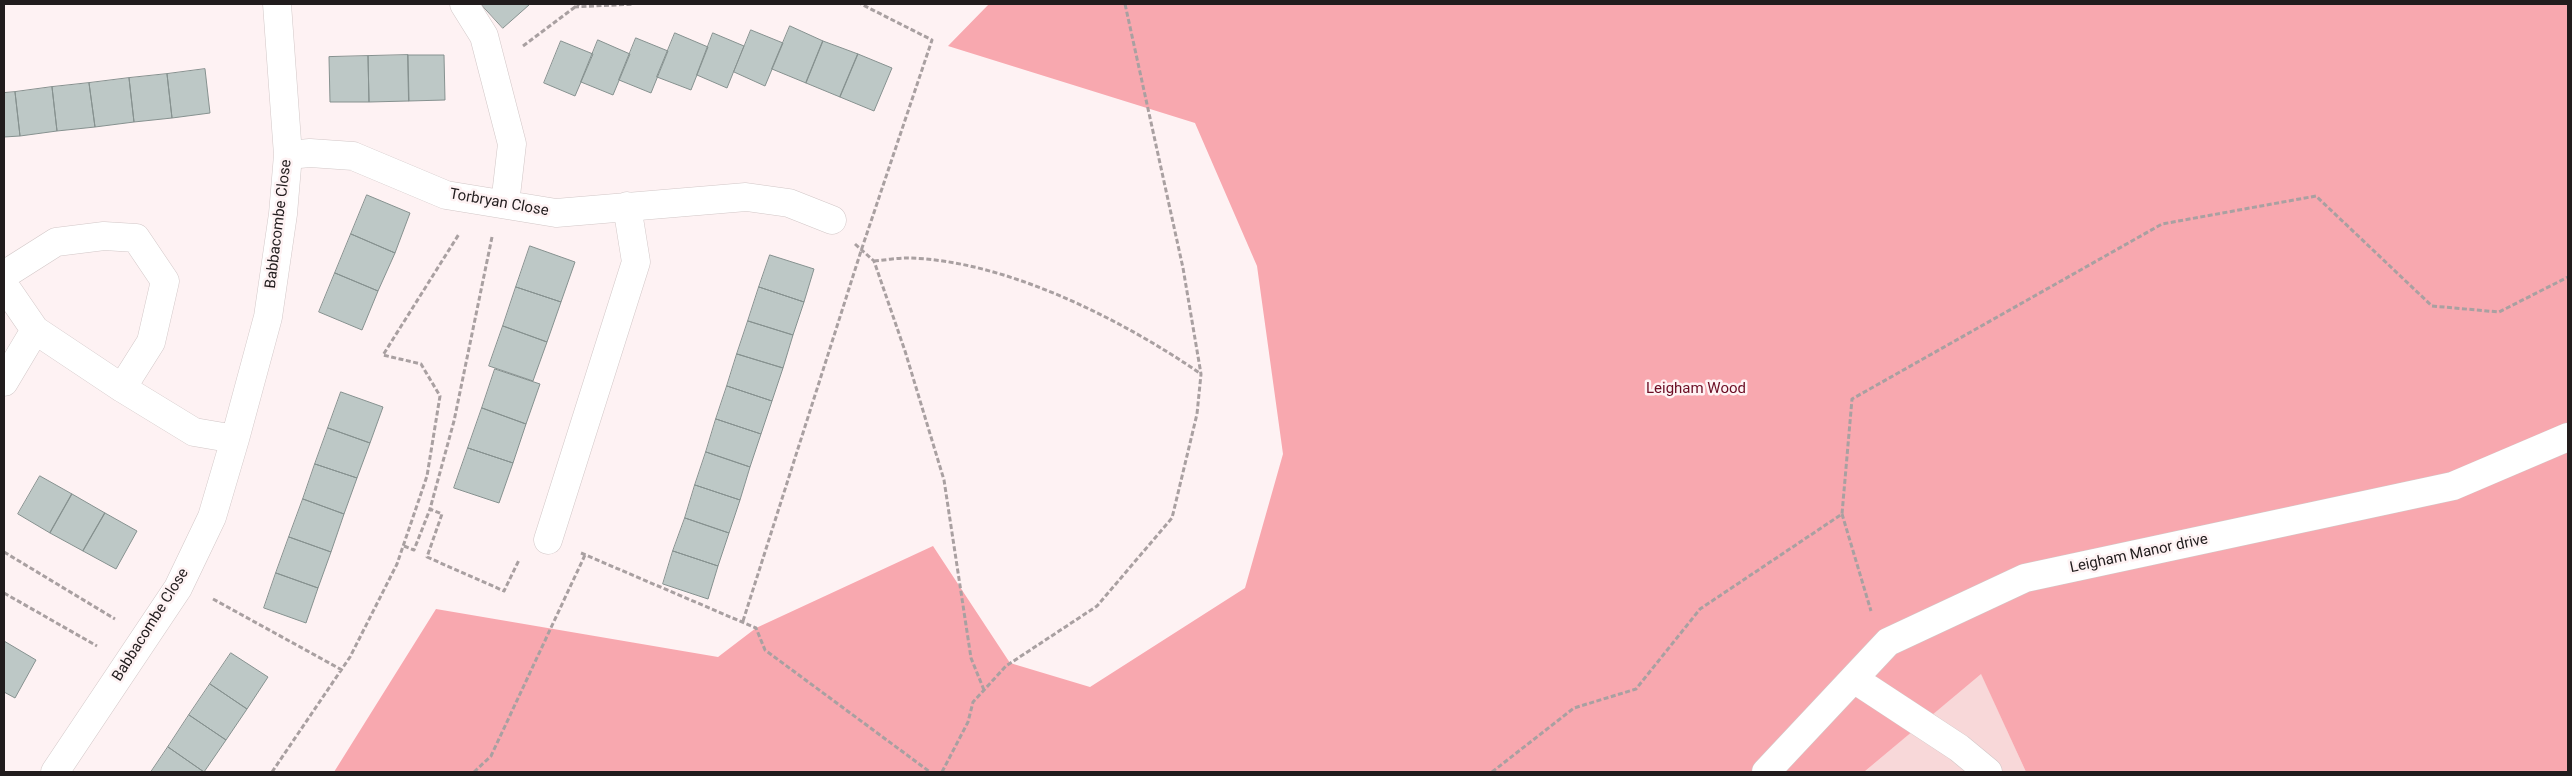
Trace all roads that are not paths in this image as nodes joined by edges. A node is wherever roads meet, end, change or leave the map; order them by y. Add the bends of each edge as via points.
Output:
1 (277, 4) edge
2 (464, 4) edge
3 (288, 155) junction
4 (495, 202) junction
5 (627, 206) junction
6 (832, 220) dead end
7 (4, 275) edge
8 (4, 285) edge
9 (35, 330) junction
10 (4, 382) edge
11 (122, 388) junction
12 (2568, 437) edge
13 (235, 439) junction
14 (548, 540) road end
15 (1854, 678) junction
16 (54, 772) edge
17 (1766, 772) edge
18 (1988, 772) edge

1 - 3 street, Babbacombe Close
2 - 4 street via 484,36 512,144
3 - 4 street, Torbryan Close via 353,156 446,195
3 - 13 street, Babbacombe Close via 268,317
4 - 5 street, Torbryan Close via 556,213
5 - 6 street, Torbryan Close via 746,197 789,203
5 - 14 street via 636,262
7 - 11 street via 56,242 104,236 136,238 165,281 151,342
8 - 9 street
9 - 10 street
9 - 11 street
11 - 13 street via 194,432
12 - 15 street, Leigham Manor drive via 2453,486 2026,578 1888,642
13 - 16 street, Babbacombe Close via 212,517 181,581
15 - 17 street, Leigham Manor drive
15 - 18 street via 1959,748

